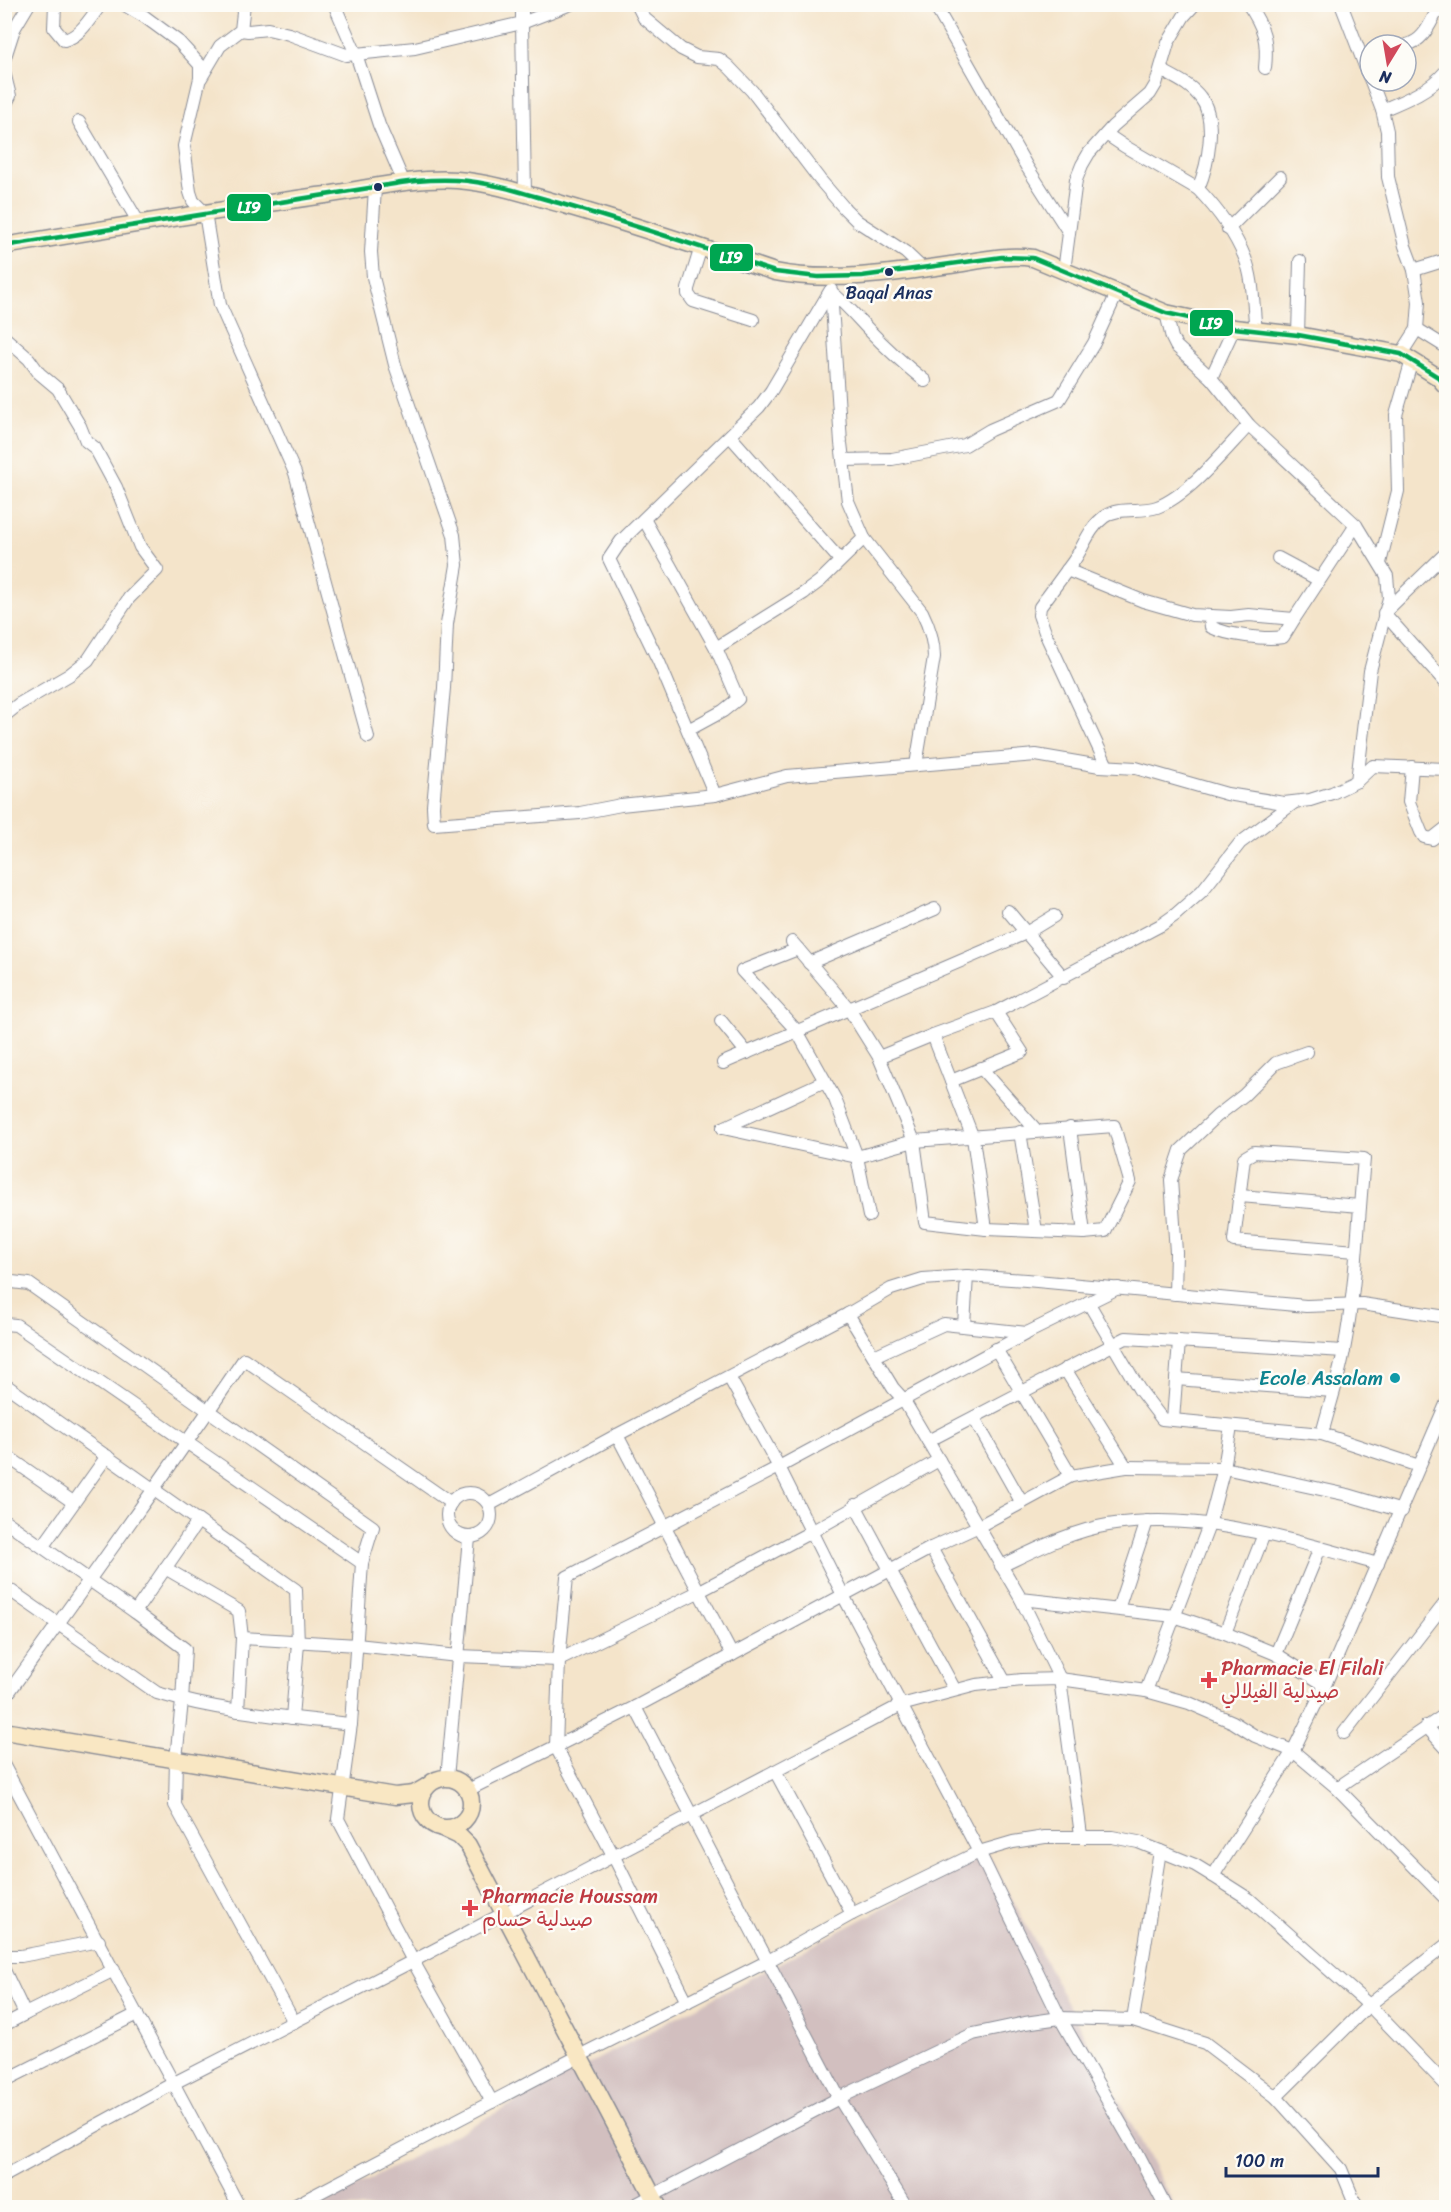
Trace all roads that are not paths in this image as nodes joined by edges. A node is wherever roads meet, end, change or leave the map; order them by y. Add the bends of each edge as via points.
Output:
1 (29, 4) edge
2 (55, 4) edge
3 (101, 4) edge
4 (123, 4) edge
5 (244, 4) edge
6 (334, 4) edge
7 (522, 4) edge
8 (572, 4) edge
9 (637, 4) edge
10 (934, 4) edge
11 (1195, 4) edge
12 (1248, 4) edge
13 (1341, 4) edge
14 (1438, 9) dead end
15 (522, 23) junction
16 (240, 30) junction
17 (1358, 39) edge
18 (1418, 40) edge
19 (356, 54) junction
20 (4, 60) edge
21 (1265, 68) dead end
22 (1161, 70) junction
23 (1446, 71) edge
24 (4, 72) edge
25 (200, 78) junction
26 (1375, 93) edge
27 (4, 107) edge
28 (1382, 110) junction
29 (79, 122) dead end
30 (1106, 134) junction
31 (1280, 177) dead end
32 (404, 183) junction
33 (375, 188) junction
34 (1198, 189) junction
35 (525, 194) junction
36 (205, 213) junction
37 (139, 223) junction
38 (1228, 229) junction
39 (1068, 231) junction
40 (4, 246) edge
41 (701, 248) junction
42 (1446, 260) edge
43 (1299, 261) dead end
44 (923, 269) junction
45 (1414, 270) junction
46 (1064, 271) junction
47 (832, 284) junction
48 (1117, 292) junction
49 (1166, 313) junction
50 (753, 320) dead end
51 (1233, 328) junction
52 (1417, 330) junction
53 (1256, 331) junction
54 (1298, 335) junction
55 (4, 337) edge
56 (1446, 347) edge
57 (1406, 357) junction
58 (1444, 377) edge
59 (1211, 378) junction
60 (925, 381) dead end
61 (1249, 425) junction
62 (730, 436) junction
63 (843, 460) junction
64 (644, 519) junction
65 (1356, 525) junction
66 (864, 538) junction
67 (1278, 558) dead end
68 (1445, 558) edge
69 (840, 560) junction
70 (1380, 563) junction
71 (1067, 570) junction
72 (1319, 580) junction
73 (1384, 613) junction
74 (1210, 616) junction
75 (1294, 619) junction
76 (716, 648) junction
77 (1445, 678) edge
78 (4, 716) edge
79 (688, 730) junction
80 (369, 737) dead end
81 (916, 765) junction
82 (1107, 766) junction
83 (1412, 767) junction
84 (1446, 770) edge
85 (1357, 781) junction
86 (715, 795) junction
87 (1296, 802) junction
88 (1446, 828) edge
89 (935, 909) dead end
90 (1008, 911) dead end
91 (1054, 916) dead end
92 (1026, 933) junction
93 (810, 963) junction
94 (1064, 978) junction
95 (849, 1009) junction
96 (996, 1012) junction
97 (721, 1021) dead end
98 (797, 1031) junction
99 (933, 1035) junction
100 (1307, 1052) dead end
101 (747, 1053) junction
102 (879, 1058) junction
103 (723, 1063) dead end
104 (981, 1068) junction
105 (825, 1080) junction
106 (951, 1080) junction
107 (1070, 1128) junction
108 (1037, 1131) junction
109 (1020, 1132) junction
110 (972, 1136) junction
111 (914, 1141) junction
112 (857, 1157) junction
113 (1240, 1196) junction
114 (1360, 1206) junction
115 (869, 1216) dead end
116 (986, 1229) junction
117 (1036, 1231) junction
118 (1084, 1233) junction
119 (1356, 1251) junction
120 (967, 1276) junction
121 (4, 1281) edge
122 (1118, 1288) junction
123 (1175, 1294) junction
124 (1088, 1302) junction
125 (1351, 1304) junction
126 (848, 1314) junction
127 (1446, 1317) edge
128 (4, 1324) edge
129 (964, 1326) junction
130 (1027, 1333) junction
131 (1179, 1341) junction
132 (1112, 1344) junction
133 (996, 1349) junction
134 (1344, 1351) junction
135 (874, 1356) junction
136 (1065, 1369) junction
137 (729, 1377) junction
138 (1176, 1379) junction
139 (4, 1384) edge
140 (1022, 1391) junction
141 (1333, 1391) junction
142 (903, 1399) junction
143 (1446, 1404) edge
144 (209, 1411) junction
145 (974, 1418) junction
146 (1173, 1420) junction
147 (1231, 1426) junction
148 (1322, 1434) junction
149 (617, 1435) junction
150 (928, 1441) junction
151 (186, 1442) junction
152 (4, 1454) edge
153 (106, 1456) junction
154 (939, 1460) junction
155 (1419, 1466) junction
156 (779, 1467) junction
157 (1126, 1467) junction
158 (1224, 1468) junction
159 (1071, 1476) junction
160 (155, 1489) junction
161 (73, 1502) junction
162 (451, 1503) junction
163 (1022, 1503) junction
164 (489, 1505) junction
165 (855, 1506) junction
166 (1402, 1511) junction
167 (4, 1520) edge
168 (198, 1521) junction
169 (1147, 1521) junction
170 (1209, 1525) junction
171 (979, 1526) junction
172 (665, 1527) junction
173 (811, 1532) junction
174 (1264, 1534) junction
175 (469, 1538) junction
176 (43, 1546) junction
177 (931, 1548) junction
178 (1320, 1548) junction
179 (362, 1563) junction
180 (1378, 1564) junction
181 (1001, 1566) junction
182 (165, 1568) junction
183 (891, 1569) junction
184 (89, 1578) junction
185 (6, 1591) edge
186 (698, 1592) junction
187 (843, 1597) junction
188 (1021, 1599) junction
189 (1446, 1602) edge
190 (1118, 1609) junction
191 (135, 1612) junction
192 (1174, 1617) junction
193 (58, 1623) junction
194 (1225, 1633) junction
195 (242, 1638) junction
196 (298, 1643) junction
197 (357, 1646) junction
198 (1276, 1654) junction
199 (732, 1655) junction
200 (458, 1656) junction
201 (559, 1660) junction
202 (1060, 1679) junction
203 (1005, 1682) junction
204 (1325, 1685) junction
205 (956, 1690) junction
206 (1146, 1691) junction
207 (4, 1699) edge
208 (182, 1701) junction
209 (901, 1705) junction
210 (635, 1707) junction
211 (238, 1711) junction
212 (1446, 1714) edge
213 (292, 1718) junction
214 (351, 1724) junction
215 (1426, 1726) junction
216 (4, 1731) edge
217 (1344, 1733) dead end
218 (556, 1747) junction
219 (1446, 1748) edge
220 (1293, 1751) junction
221 (176, 1759) junction
222 (4, 1766) edge
223 (775, 1771) junction
224 (447, 1778) junction
225 (342, 1787) junction
226 (426, 1787) junction
227 (1337, 1788) junction
228 (468, 1790) junction
229 (395, 1796) junction
230 (422, 1814) junction
231 (469, 1814) junction
232 (690, 1814) junction
233 (442, 1828) junction
234 (1082, 1836) junction
235 (468, 1845) junction
236 (1160, 1851) junction
237 (979, 1852) junction
238 (613, 1855) junction
239 (1214, 1875) junction
240 (1446, 1899) edge
241 (504, 1913) junction
242 (852, 1914) junction
243 (99, 1941) junction
244 (1446, 1946) edge
245 (4, 1956) edge
246 (413, 1961) junction
247 (768, 1961) junction
248 (114, 1970) junction
249 (4, 1971) edge
250 (687, 2002) junction
251 (1370, 2005) junction
252 (25, 2014) junction
253 (137, 2014) junction
254 (1060, 2018) junction
255 (1133, 2020) junction
256 (294, 2022) junction
257 (4, 2025) edge
258 (579, 2056) junction
259 (4, 2081) edge
260 (174, 2084) junction
261 (1446, 2085) edge
262 (1276, 2097) junction
263 (839, 2098) junction
264 (492, 2102) junction
265 (4, 2176) edge
266 (655, 2201) edge
267 (240, 2208) edge
268 (290, 2208) edge
269 (629, 2208) edge
270 (907, 2208) edge
271 (1166, 2208) edge
272 (1357, 2208) edge

1 - 20 street via 14,29
2 - 3 street via 54,28 64,40 80,31
4 - 25 street via 179,42 200,65
5 - 16 street
6 - 19 street
7 - 15 street
8 - 15 street
9 - 44 street via 644,18 681,49 696,57 719,59 728,66 846,209
10 - 39 street
11 - 22 street via 1168,43
12 - 21 street via 1260,21 1268,47
13 - 17 street
14 - 18 street
15 - 19 street via 415,48
15 - 35 street
16 - 19 street via 278,31 339,54
16 - 25 street via 220,46
19 - 32 street via 379,125
22 - 30 street via 1150,94
22 - 34 street via 1188,85 1200,96 1207,111 1206,168
23 - 28 street via 1418,94
24 - 27 street via 10,96
25 - 36 street via 185,153 190,192
26 - 28 street
28 - 45 street via 1392,198
29 - 37 street
30 - 34 street
30 - 39 street via 1089,153 1076,180
31 - 38 street
32 - 33 street
32 - 35 street via 457,180
33 - 36 street
33 - 86 street via 373,277 395,365 458,552 447,624 434,824 570,814
34 - 38 street
35 - 41 street
36 - 37 street
36 - 80 street via 220,305 295,473
37 - 40 street
38 - 53 street via 1245,257
39 - 46 street
41 - 47 street via 775,272
41 - 50 street via 687,289 693,301
42 - 45 street
43 - 54 street
44 - 46 street via 1014,255
44 - 47 street
45 - 52 street via 1419,302
46 - 48 street
47 - 60 street via 868,329
47 - 62 street via 771,391
47 - 63 street
48 - 49 street
48 - 63 street via 1094,343 1059,400 990,430 965,446 892,459
49 - 51 street
49 - 59 street via 1176,346
51 - 53 street
51 - 59 street
52 - 56 street
52 - 57 street
53 - 54 street
54 - 57 street
55 - 78 street via 57,389 116,487 140,547 158,570 129,598 88,660
57 - 58 street
57 - 70 street via 1396,415 1398,491
59 - 61 street
61 - 65 street
61 - 71 street via 1170,501 1154,508 1112,512 1101,519
62 - 64 street
62 - 69 street
63 - 66 street via 848,501
64 - 76 street
64 - 79 street via 609,559
65 - 70 street
65 - 72 street
66 - 69 street
66 - 81 street via 922,612 934,645
67 - 72 street
68 - 73 street
69 - 76 street via 804,593
70 - 73 street via 1388,585
71 - 74 street via 1169,610
71 - 82 street via 1040,607 1039,615
72 - 75 street
73 - 77 street
73 - 85 street via 1370,671
74 - 75 street
74 - 75 street via 1211,627 1218,631 1264,638 1283,637
76 - 79 street via 738,699
79 - 86 street
81 - 82 street via 1036,754
81 - 86 street via 787,776
82 - 87 street via 1136,768 1246,798
83 - 84 street
83 - 85 street via 1373,766
83 - 88 street via 1409,802 1421,832 1432,838
85 - 87 street via 1321,797
87 - 94 street via 1240,843 1202,891 1175,915
89 - 93 street
90 - 92 street
91 - 92 street
92 - 94 street
92 - 95 street
93 - 95 street
93 - 98 street via 795,945 742,971
94 - 96 street
95 - 98 street
95 - 102 street
96 - 99 street
96 - 104 street via 1022,1052
97 - 101 street
98 - 101 street
98 - 105 street
99 - 102 street
99 - 106 street
100 - 123 street via 1276,1064 1181,1150 1170,1180
101 - 103 street
102 - 111 street
104 - 106 street
104 - 108 street
105 - 112 street
105 - 112 street via 723,1128
106 - 110 street
107 - 108 street
107 - 118 street
107 - 118 street via 1114,1126 1130,1181 1105,1231
108 - 109 street
109 - 110 street
109 - 117 street
110 - 111 street
110 - 116 street
111 - 112 street
111 - 116 street via 925,1222
112 - 115 street
113 - 114 street
113 - 114 street via 1244,1158 1254,1152 1364,1159
113 - 119 street via 1234,1241
114 - 119 street
116 - 117 street
117 - 118 street
119 - 125 street
120 - 122 street
120 - 126 street via 923,1279 902,1285
120 - 129 street
121 - 144 street via 29,1284
122 - 123 street
122 - 124 street
123 - 125 street via 1306,1306
124 - 130 street
124 - 132 street
125 - 127 street
125 - 134 street
126 - 135 street
126 - 137 street
128 - 151 street via 16,1325
129 - 130 street
129 - 135 street via 944,1324
130 - 133 street
131 - 132 street via 1126,1338
131 - 134 street
131 - 138 street
132 - 136 street
132 - 146 street via 1162,1419
133 - 140 street
133 - 142 street
134 - 141 street
135 - 142 street
136 - 140 street
136 - 157 street
137 - 149 street
137 - 156 street
138 - 141 street
138 - 146 street
139 - 153 street
140 - 145 street
140 - 159 street
141 - 148 street
142 - 150 street
142 - 156 street
143 - 155 street
144 - 151 street
144 - 162 street via 243,1359
144 - 179 street via 373,1527
145 - 150 street
145 - 163 street
146 - 147 street
147 - 148 street
147 - 158 street
148 - 155 street
149 - 164 street
149 - 172 street
150 - 154 street
151 - 160 street
151 - 179 street
152 - 161 street
153 - 160 street
153 - 161 street
154 - 165 street
154 - 171 street
155 - 166 street
156 - 172 street
156 - 173 street
157 - 158 street
157 - 159 street
158 - 166 street
158 - 170 street
159 - 163 street
160 - 168 street
160 - 184 street
161 - 176 street
162 - 164 street via 471,1493
162 - 175 street via 448,1522 456,1533
163 - 171 street
164 - 175 street via 488,1527
165 - 173 street
165 - 183 street
166 - 180 street
167 - 176 street
168 - 182 street
168 - 196 street via 296,1590
169 - 170 street
169 - 181 street via 1106,1525 1059,1539
169 - 190 street
170 - 174 street
170 - 192 street
171 - 177 street
171 - 181 street
172 - 186 street
172 - 201 street via 567,1577
173 - 186 street
173 - 187 street
174 - 178 street
174 - 194 street
175 - 200 street
176 - 184 street
177 - 183 street
177 - 203 street
178 - 180 street
178 - 198 street
179 - 197 street
180 - 204 street
181 - 188 street
182 - 191 street
182 - 195 street via 239,1611
183 - 187 street
183 - 205 street
184 - 191 street
184 - 193 street
185 - 193 street
186 - 199 street
186 - 201 street
187 - 199 street
187 - 209 street
188 - 190 street
188 - 202 street
189 - 217 street
190 - 192 street
191 - 208 street via 185,1650
192 - 194 street
192 - 206 street
193 - 207 street
193 - 208 street via 157,1693
194 - 198 street
195 - 196 street
195 - 211 street
196 - 197 street
196 - 213 street
197 - 200 street
197 - 214 street
198 - 204 street
199 - 210 street
200 - 201 street
200 - 224 street
201 - 218 street
202 - 203 street
202 - 206 street
202 - 234 street
203 - 205 street
204 - 220 street
205 - 209 street
206 - 220 street via 1189,1703
208 - 211 street
208 - 221 street
209 - 223 street
209 - 237 street
210 - 218 street
210 - 232 street
211 - 213 street
212 - 215 street
213 - 214 street
214 - 225 street
215 - 219 street
215 - 227 street
216 - 221 street
218 - 228 street
218 - 238 street
220 - 227 street
220 - 239 street
221 - 225 street
221 - 256 street via 175,1805
222 - 243 street
223 - 232 street
223 - 242 street
224 - 226 street via 432,1781
224 - 228 street via 456,1779
225 - 229 street
225 - 246 street via 338,1819
226 - 229 street via 414,1794
226 - 230 street via 420,1800
227 - 240 street
228 - 231 street
229 - 230 street via 413,1804
230 - 233 street
231 - 233 street via 458,1826
231 - 235 street
232 - 238 street
232 - 247 street
233 - 235 street
234 - 236 street via 1112,1837
234 - 237 street via 1045,1837
235 - 241 street
236 - 239 street
236 - 255 street
237 - 242 street
237 - 254 street
238 - 241 street
238 - 250 street
239 - 251 street via 1249,1899
241 - 246 street
241 - 258 street
242 - 247 street
243 - 245 street
243 - 248 street
244 - 251 street
246 - 256 street
246 - 264 street
247 - 250 street
247 - 263 street
248 - 252 street
248 - 253 street
249 - 252 street
250 - 258 street
251 - 261 street
251 - 262 street
252 - 257 street
253 - 259 street
253 - 260 street
254 - 255 street
254 - 263 street via 973,2034
254 - 271 street
255 - 262 street via 1205,2043
256 - 260 street
258 - 264 street
258 - 266 street
260 - 265 street
260 - 267 street
262 - 272 street via 1341,2169
263 - 266 street
263 - 270 street
264 - 268 street
266 - 269 street

